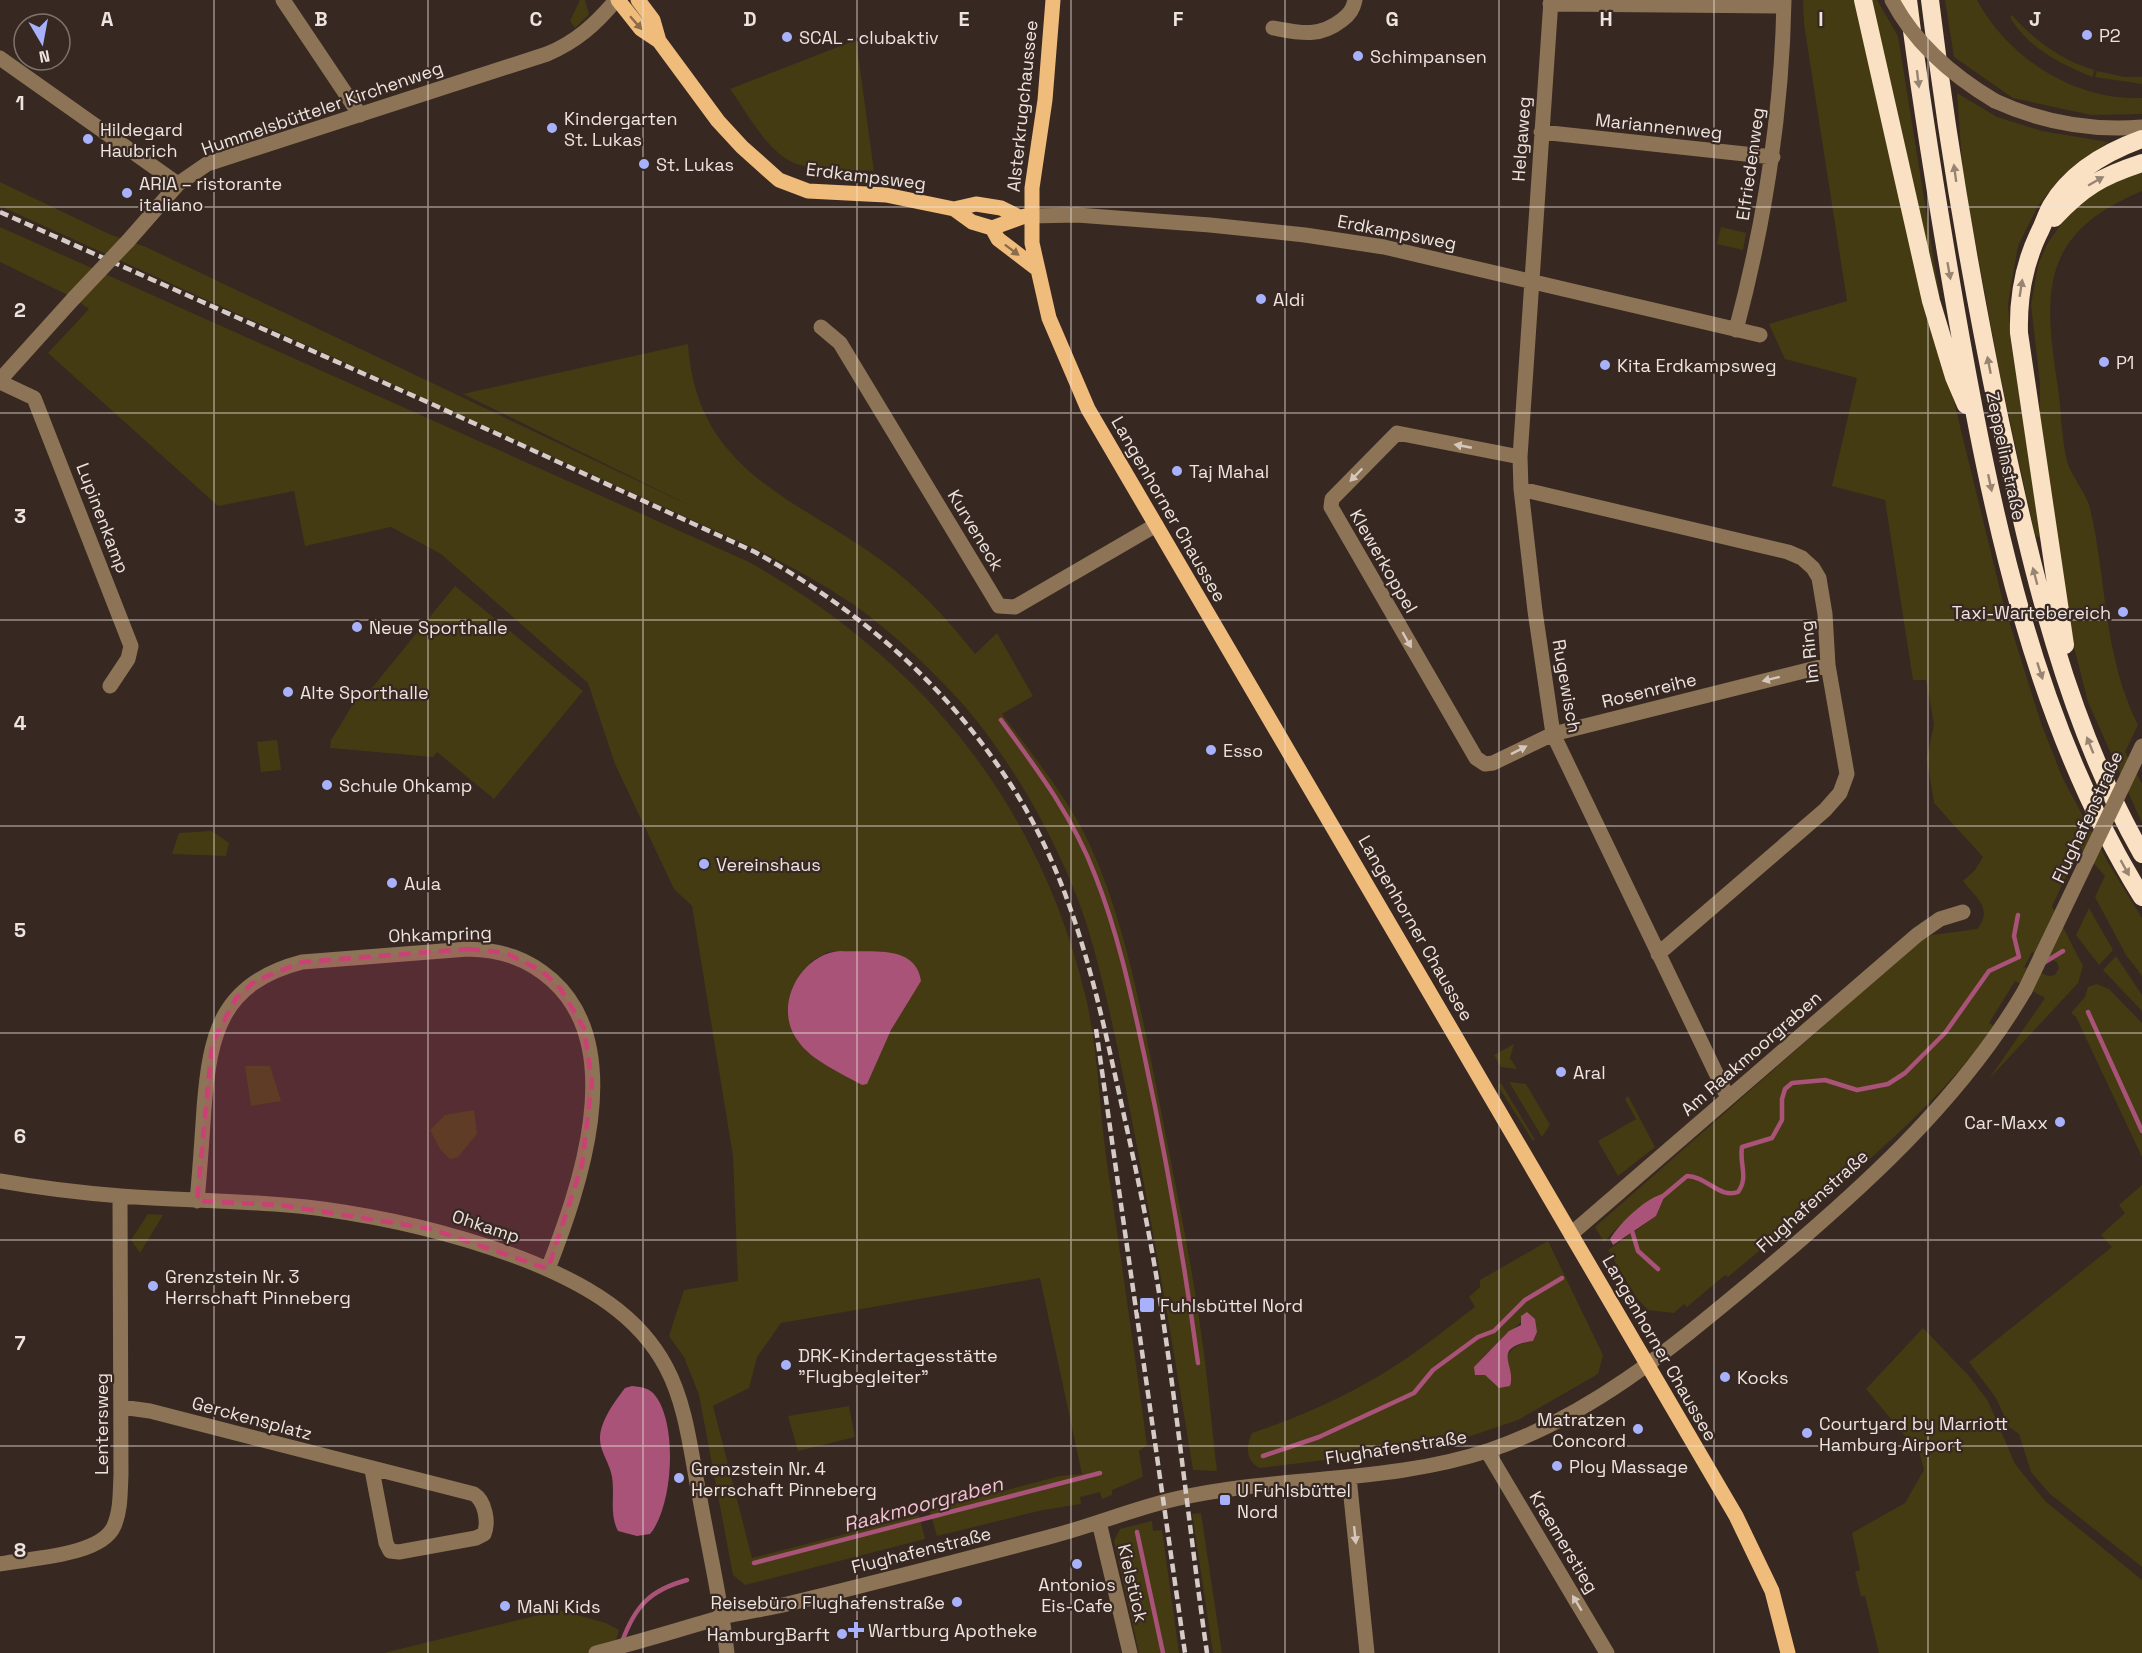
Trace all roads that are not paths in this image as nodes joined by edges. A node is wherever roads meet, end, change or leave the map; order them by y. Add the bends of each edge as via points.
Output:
1 (283, 0) edge
2 (617, 0) edge
3 (638, 0) edge
4 (1053, 0) edge
5 (1355, 0) edge
6 (1863, 0) edge
7 (1892, 0) edge
8 (1908, 0) edge
9 (1930, 0) edge
10 (1550, 2) edge
11 (1784, 3) edge
12 (1273, 28) dead end
13 (659, 41) junction
14 (0, 58) edge
15 (360, 115) junction
16 (2139, 129) edge
17 (1540, 132) junction
18 (1773, 157) junction
19 (2142, 163) edge
20 (178, 184) junction
21 (954, 209) junction
22 (1025, 216) junction
23 (992, 228) junction
24 (2038, 235) junction
25 (1036, 268) junction
26 (1531, 280) junction
27 (821, 327) dead end
28 (1736, 330) junction
29 (1760, 335) dead end
30 (0, 381) edge
31 (1978, 426) junction
32 (1520, 457) junction
33 (1521, 489) junction
34 (1156, 525) junction
35 (1828, 665) junction
36 (110, 686) dead end
37 (2077, 712) junction
38 (1552, 734) junction
39 (2142, 746) edge
40 (1485, 764) joint
41 (2142, 854) edge
42 (2142, 897) edge
43 (1962, 912) dead end
44 (1659, 954) junction
45 (1728, 1098) junction
46 (0, 1181) edge
47 (120, 1196) junction
48 (198, 1201) junction
49 (1571, 1234) junction
50 (548, 1269) junction
51 (1647, 1366) junction
52 (121, 1407) junction
53 (1487, 1451) junction
54 (372, 1470) junction
55 (1349, 1476) junction
56 (1099, 1522) junction
57 (0, 1564) edge
58 (723, 1617) junction
59 (603, 1651) edge
60 (727, 1653) edge
61 (1130, 1653) edge
62 (1366, 1653) edge
63 (1607, 1653) edge
64 (1788, 1653) edge

1 - 15 street
2 -> 13 main road, Erdkampsweg via 641,29
2 - 15 street, Hummelsbütteler Kirchenweg via 589,30 566,46
3 - 13 main road, Erdkampsweg via 653,20
4 - 22 main road, Alsterkrugchaussee via 1045,100
5 - 12 street via 1345,18 1323,32 1309,35
6 - 31 highway via 1931,301 1954,377
7 - 16 street, bridge via 1913,33 1938,60 1995,101 2071,124
8 -> 31 highway, Zeppelinstraße via 1919,92
37 -> 9 highway, Zeppelinstraße via 2030,553 1990,370 1960,206
10 - 11 street
10 - 17 street, Helgaweg
11 - 18 street, Elfriedenweg
13 - 21 main road, Erdkampsweg via 718,122 779,180 808,191 886,195
14 - 20 street
15 - 20 street, Hummelsbütteler Kirchenweg via 207,164
16 - 24 highway via 2079,173 2051,206
17 - 18 street, Mariannenweg
17 - 26 street, Helgaweg
18 - 28 street, Elfriedenweg via 1761,232
24 -> 19 highway via 2082,190 2109,174
20 - 30 street, Hummelsbütteler Kirchenweg, bridge
21 - 22 main road, Erdkampsweg via 976,204
21 - 23 main road, Erdkampsweg via 972,222
22 - 23 main road, Erdkampsweg
22 - 25 main road, Langenhorner Chaussee
22 - 26 street, Erdkampsweg via 1115,217 1305,235 1384,247
23 -> 25 main road, Erdkampsweg via 998,239
37 -> 24 highway via 2019,333 2020,287
25 - 34 main road, Langenhorner Chaussee via 1067,365 1088,409
26 - 28 street, Erdkampsweg
26 - 32 street, Rugewisch
27 - 34 street, Kurveneck via 840,343 999,606 1015,607
28 - 29 street, Erdkampsweg
30 - 36 street, Lupinenkamp via 34,398 131,646 128,659
31 -> 42 highway, Zeppelinstraße via 2007,556 2053,711 2094,810
32 - 33 street, Rugewisch
32 -> 40 street, Klewerkoppel via 1397,433 1332,499 1331,507 1476,758
33 - 35 street, Im Ring via 1802,558 1819,578
33 - 38 street, Rugewisch
34 - 49 main road, Langenhorner Chaussee
35 -> 38 street, Rosenreihe
35 - 44 street, Im Ring via 1846,763 1847,774 1840,793 1826,810
41 -> 37 highway, Zeppelinstraße via 2105,782
40 -> 38 street, Rosenreihe
38 - 44 street, Rugewisch
39 - 51 street, Flughafenstraße, bridge via 2025,990 1979,1059 1886,1160 1772,1264
43 - 45 street, Am Raakmoorgraben via 1940,919 1917,935
44 - 45 street, Rugewisch
45 - 49 street, Am Raakmoorgraben
46 - 47 street, Ohkamp
47 - 48 street, Ohkamp
47 - 52 street, Lentersweg
48 - 50 street, Ohkamp via 322,1209 388,1220 469,1240
48 - 50 street, Ohkampring via 212,1043 236,998 255,981 302,962 492,950 535,967 560,988 584,1028 590,1053 591,1110 585,1147 569,1215
49 - 51 main road, Langenhorner Chaussee
50 - 58 street, Ohkamp via 614,1306 650,1342 665,1365 681,1406
51 - 53 street, Flughafenstraße via 1559,1420
51 - 64 main road, Langenhorner Chaussee via 1752,1545 1772,1591
52 - 54 street, Gerckensplatz
52 - 57 street, Lentersweg via 119,1504 113,1528 85,1549
53 - 55 street, Flughafenstraße via 1412,1468
63 -> 53 street, Kraemerstieg
54 - 54 street, Gerckensplatz via 478,1496 483,1506 484,1534 390,1551
55 - 56 street, Flughafenstraße via 1206,1492
55 -> 62 street
56 - 58 street, Flughafenstraße via 788,1604
56 - 61 street, Kielstück
58 - 59 street, Flughafenstraße
58 - 60 street, Ohkamp

